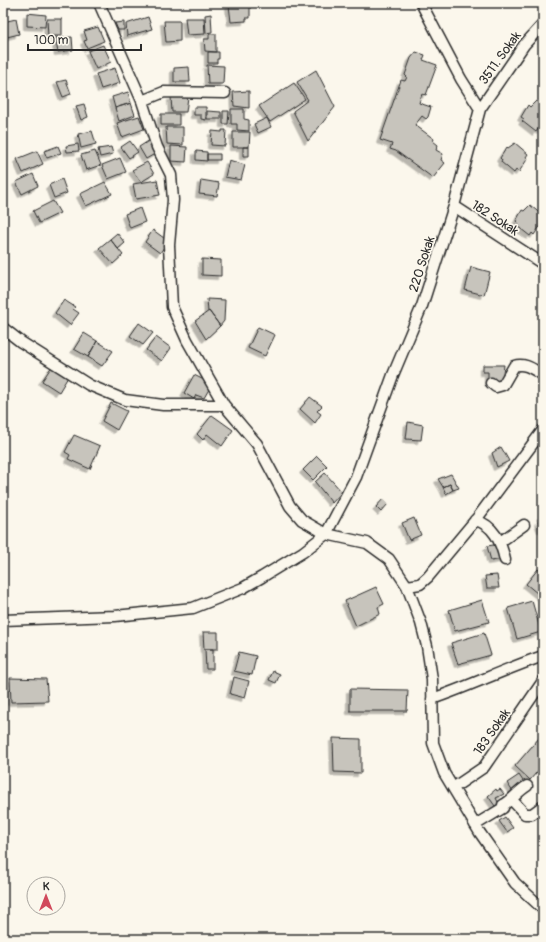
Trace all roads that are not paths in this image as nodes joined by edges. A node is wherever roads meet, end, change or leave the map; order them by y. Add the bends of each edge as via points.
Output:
1 (99, 3) edge
2 (421, 3) edge
3 (543, 24) edge
4 (225, 93) dead end
5 (142, 101) junction
6 (480, 109) junction
7 (454, 206) junction
8 (543, 264) edge
9 (3, 328) edge
10 (543, 375) edge
11 (491, 383) dead end
12 (224, 406) junction
13 (543, 430) edge
14 (475, 520) junction
15 (524, 525) dead end
16 (326, 534) junction
17 (500, 542) junction
18 (505, 560) dead end
19 (407, 586) junction
20 (3, 620) edge
21 (543, 656) edge
22 (543, 681) edge
23 (432, 699) junction
24 (527, 786) dead end
25 (453, 788) junction
26 (512, 800) junction
27 (543, 806) edge
28 (475, 825) junction
29 (543, 910) edge

1 - 5 street
2 - 6 street via 461,79
3 - 6 street, 3511. Sokak via 524,45
4 - 5 street via 164,92
5 - 12 street via 157,147 172,175 169,253 172,307 187,340
6 - 7 street, 220 Sokak
7 - 8 street, 182 Sokak
7 - 16 street, 220 Sokak via 422,306 393,375 361,464
9 - 12 street via 89,384 125,400 163,406
10 - 11 street via 518,364 514,366 503,385 496,387
12 - 16 street via 258,444 296,513 310,526
13 - 14 street
14 - 17 street via 492,530
14 - 19 street via 428,577 420,584
15 - 17 street
16 - 19 street via 367,543 389,559
16 - 20 street via 303,552 243,588 193,608 115,616
17 - 18 street
19 - 23 street via 428,646
21 - 23 street via 506,668 471,686
22 - 25 street, 183 Sokak via 484,766
23 - 25 street via 433,743 444,773
24 - 26 street via 516,793
25 - 28 street
26 - 27 street via 525,814 532,814
26 - 28 street
28 - 29 street via 514,882

